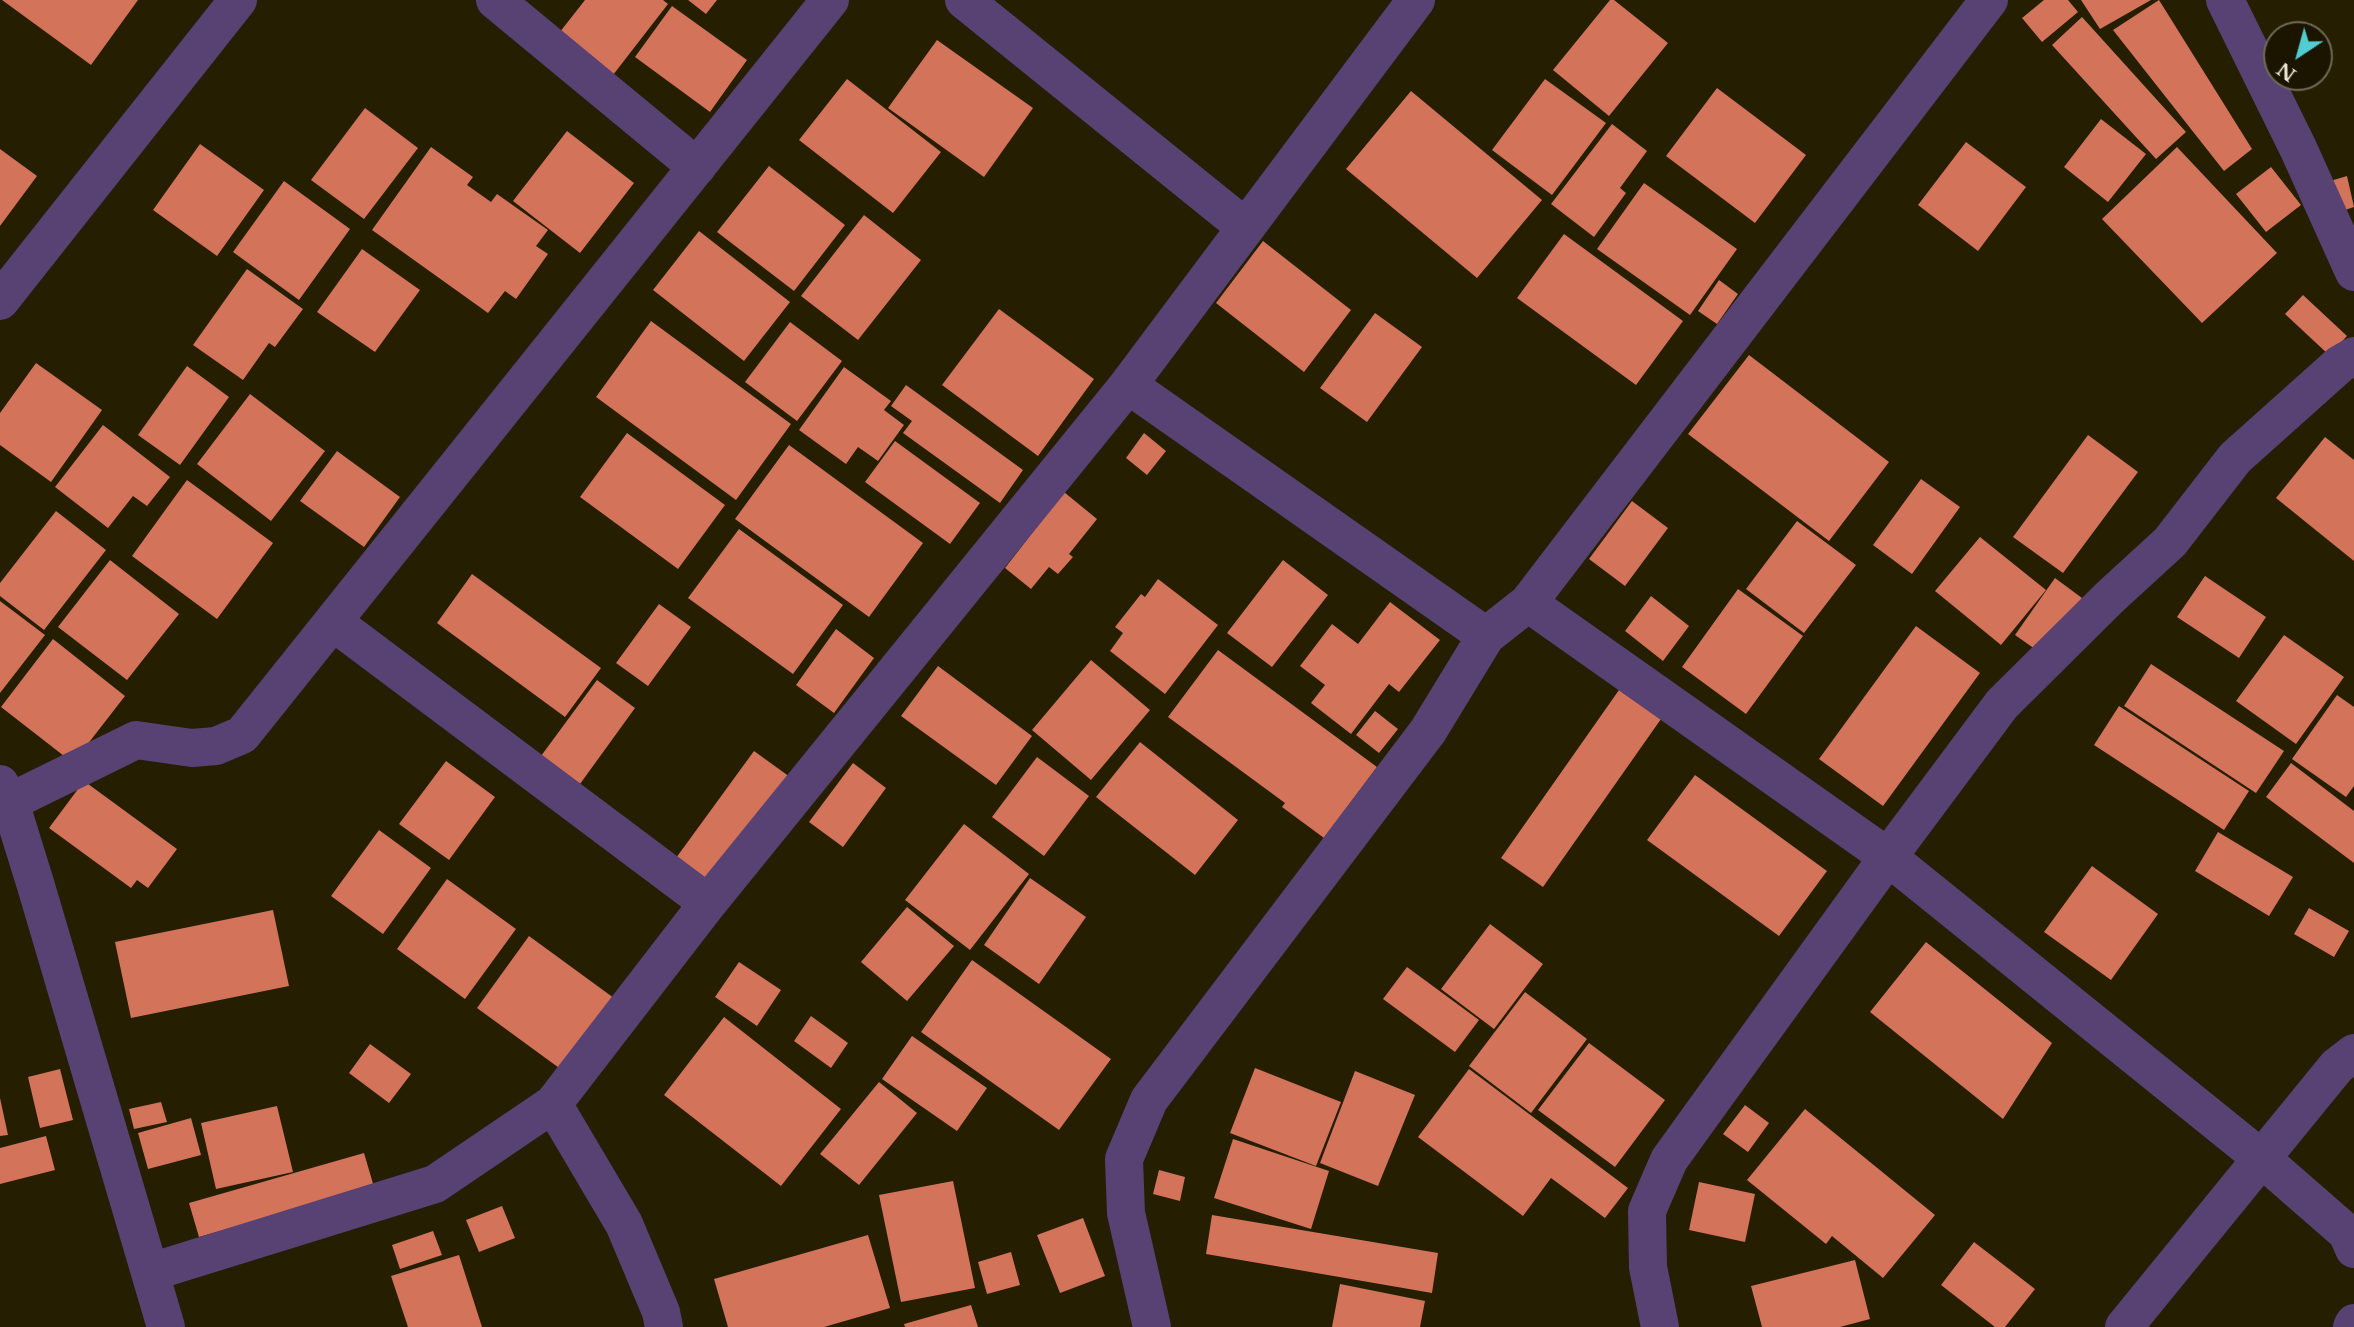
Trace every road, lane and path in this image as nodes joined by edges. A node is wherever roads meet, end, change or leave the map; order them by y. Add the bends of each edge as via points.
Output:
1 (238, 0) edge
2 (495, 0) edge
3 (831, 0) edge
4 (964, 0) edge
5 (1416, 0) edge
6 (1989, 0) edge
7 (2225, 0) edge
8 (697, 167) junction
9 (1245, 227) junction
10 (2354, 272) edge
11 (0, 301) edge
12 (2354, 356) edge
13 (1128, 385) junction
14 (1528, 603) junction
15 (333, 622) junction
16 (1486, 636) junction
17 (5, 793) edge
18 (1888, 857) junction
19 (708, 903) junction
20 (2354, 1053) edge
21 (553, 1104) junction
22 (2261, 1158) junction
23 (2354, 1249) edge
24 (151, 1272) junction
25 (166, 1327) edge
26 (664, 1327) edge
27 (1152, 1327) edge
28 (1661, 1327) edge
29 (2124, 1327) edge

1 - 11 street
2 - 8 street
3 - 8 street
4 - 9 street
5 - 9 street
6 - 14 street
7 - 10 street
8 - 15 street
9 - 13 street
12 - 18 street via 2235,458 2170,542 2002,704
13 - 16 street
13 - 19 street
14 - 16 street
14 - 18 street
15 - 17 street via 242,735 216,746 192,748 136,740
15 - 19 street
16 - 27 street via 1428,731 1149,1100 1124,1159 1126,1213
17 - 24 street
18 - 22 street
18 - 28 street via 1669,1160 1647,1211 1648,1267
19 - 21 street
20 - 22 street via 2337,1066
21 - 24 street via 435,1184
21 - 26 street via 624,1224
22 - 23 street via 2347,1233
22 - 29 street
24 - 25 street

